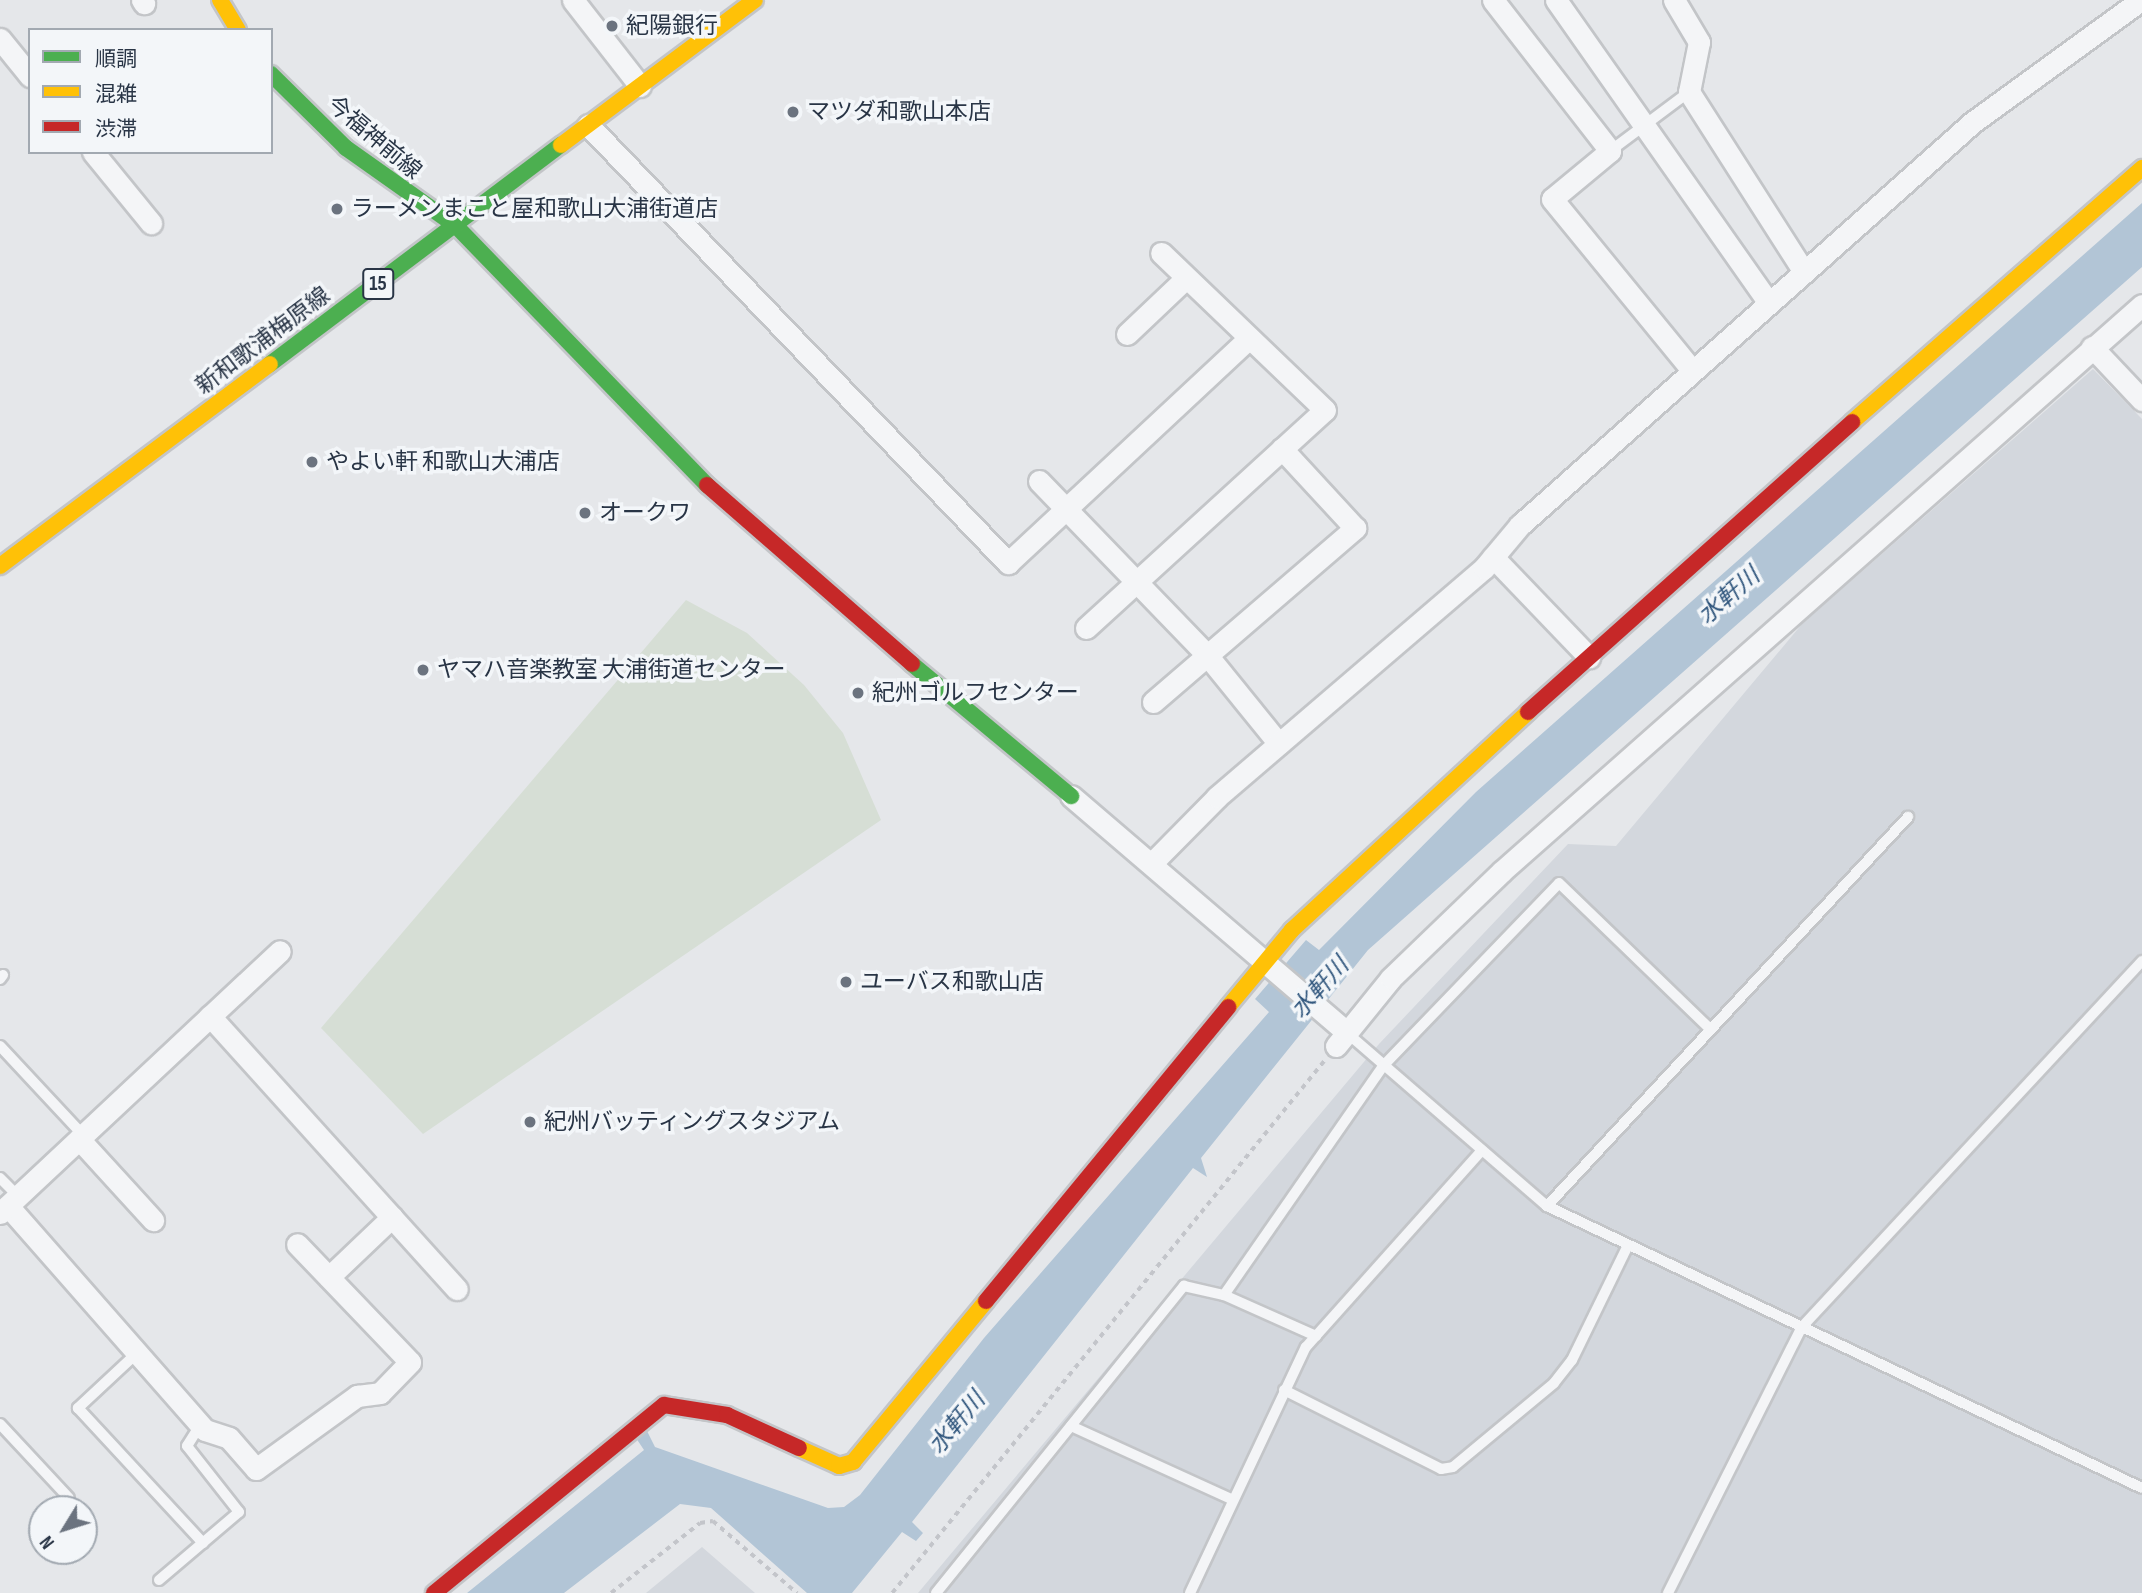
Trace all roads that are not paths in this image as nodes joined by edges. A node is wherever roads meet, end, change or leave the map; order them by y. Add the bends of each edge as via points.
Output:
1 (219, 0) edge
2 (572, 0) edge
3 (755, 0) edge
4 (1493, 0) edge
5 (1556, 0) edge
6 (1674, 0) edge
7 (2141, 0) edge
8 (237, 28) edge
9 (0, 39) edge
10 (28, 74) edge
11 (273, 76) edge
12 (640, 86) junction
13 (1689, 92) junction
14 (1642, 124) junction
15 (588, 125) junction
16 (1610, 151) junction
17 (95, 154) edge
18 (2142, 168) edge
19 (150, 223) dead end
20 (456, 226) junction
21 (1161, 253) dead end
22 (1804, 272) junction
23 (1186, 278) junction
24 (1769, 303) junction
25 (2142, 305) edge
26 (1127, 334) dead end
27 (1249, 338) junction
28 (2092, 347) junction
29 (1693, 371) junction
30 (2142, 400) edge
31 (1282, 449) junction
32 (1040, 481) dead end
33 (1066, 510) junction
34 (1493, 557) junction
35 (0, 566) edge
36 (1137, 582) junction
37 (1086, 628) dead end
38 (1208, 655) junction
39 (1589, 657) junction
40 (1153, 702) dead end
41 (1279, 744) junction
42 (1071, 796) joint
43 (1908, 817) dead end
44 (1152, 863) junction
45 (280, 951) dead end
46 (2142, 961) edge
47 (1271, 967) junction
48 (210, 1016) junction
49 (1711, 1030) junction
50 (1341, 1039) junction
51 (0, 1046) edge
52 (1384, 1065) junction
53 (81, 1137) junction
54 (1482, 1150) junction
55 (0, 1178) edge
56 (8, 1205) edge
57 (1547, 1206) junction
58 (392, 1217) junction
59 (153, 1220) dead end
60 (297, 1244) dead end
61 (1628, 1245) junction
62 (328, 1277) junction
63 (457, 1289) dead end
64 (1224, 1295) junction
65 (1801, 1328) junction
66 (1316, 1336) junction
67 (137, 1353) junction
68 (1284, 1390) junction
69 (0, 1424) edge
70 (200, 1425) junction
71 (1072, 1426) junction
72 (2142, 1488) edge
73 (66, 1495) edge
74 (1231, 1499) junction
75 (203, 1544) junction
76 (159, 1580) dead end
77 (434, 1593) edge
78 (936, 1593) edge
79 (1189, 1593) edge
80 (1668, 1593) edge

1 - 8 street
2 - 12 street
3 - 12 street, 新和歌浦梅原線 / 15
4 - 16 street
5 - 14 street
6 - 13 street via 1699,42
7 - 22 street via 1973,122
9 - 10 street
11 - 20 street, 今福神前線 via 345,148
12 - 15 street, 新和歌浦梅原線 / 15
13 - 14 lane
13 - 22 street
14 - 16 lane
14 - 24 street
15 - 20 street, 新和歌浦梅原線 / 15
15 - 33 street via 1008,563
16 - 29 street via 1552,199
17 - 19 street
18 - 39 street
20 - 35 street, 新和歌浦梅原線 / 15
20 - 42 street, 今福神前線 via 743,523
21 - 23 street
22 - 24 street
23 - 26 street
23 - 27 street
24 - 29 street
25 - 28 street
27 - 31 street via 1325,410
27 - 33 street
28 - 30 street
28 - 50 street via 1501,872 1391,978
29 - 34 street via 1520,525
31 - 36 street
31 - 38 street via 1355,527
32 - 33 street
33 - 36 street
34 - 39 street
34 - 41 street
36 - 37 street
36 - 38 street
38 - 40 street
38 - 41 street
39 - 47 street via 1292,930
41 - 44 street
42 - 44 street
43 - 49 lane
44 - 47 street
45 - 48 street
46 - 65 lane
47 - 50 street
47 - 77 street via 853,1462 839,1466 727,1415 664,1405
48 - 53 street
48 - 58 street
49 - 52 lane via 1559,884
49 - 57 lane
50 - 52 lane
51 - 53 lane
52 - 54 lane
52 - 64 lane
53 - 56 street
53 - 59 street
54 - 57 lane
54 - 66 lane
55 - 56 lane
56 - 67 street
57 - 61 lane
58 - 62 street
58 - 63 street
60 - 62 street
61 - 65 lane
61 - 68 lane via 1560,1375 1453,1467 1441,1469
62 - 70 street via 410,1362 380,1394 357,1395 257,1469 229,1437
64 - 66 lane
64 - 71 lane via 1184,1286
65 - 72 lane
65 - 80 lane
66 - 68 lane
67 - 70 street
67 - 75 lane via 78,1408
68 - 74 lane
69 - 73 lane
70 - 75 lane via 187,1446 239,1512
71 - 74 lane
71 - 78 lane
74 - 79 lane
75 - 76 lane

